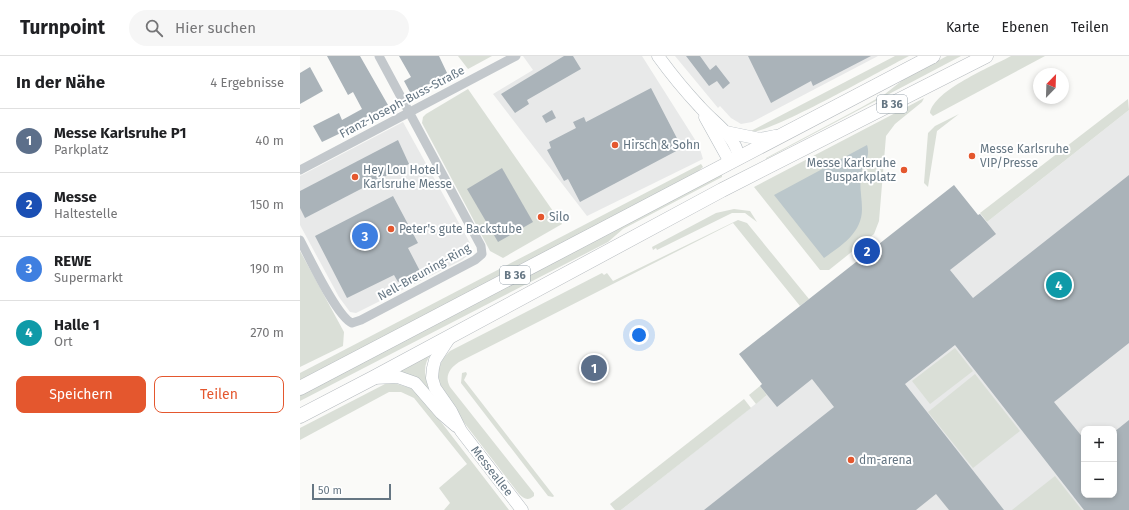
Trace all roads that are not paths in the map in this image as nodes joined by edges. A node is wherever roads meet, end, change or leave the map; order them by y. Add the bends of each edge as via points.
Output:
1 (379, 56) edge
2 (516, 56) edge
3 (658, 56) edge
4 (933, 56) edge
5 (986, 56) edge
6 (700, 107) junction
7 (409, 113) junction
8 (726, 132) junction
9 (786, 134) junction
10 (758, 148) junction
11 (737, 168) junction
12 (300, 170) edge
13 (300, 240) edge
14 (450, 337) junction
15 (373, 378) junction
16 (300, 388) edge
17 (300, 416) edge
18 (461, 431) junction
19 (522, 510) edge

1 - 7 street, Nell-Breuning-Ring
2 - 7 street, Franz-Joseph-Buss-Straße
3 - 6 street
4 - 9 main road, B 36
5 - 11 main road, B 36
6 - 8 street
6 - 11 street
7 - 12 street, Franz-Joseph-Buss-Straße
7 - 13 street, Nell-Breuning-Ring via 481,246 482,254 475,260 352,323 345,318 332,299
8 - 9 street via 760,139
8 - 11 street via 737,145
9 - 10 main road, B 36
10 - 11 main road, B 36
10 - 11 main road via 745,165
11 - 14 main road, B 36 via 722,190
11 - 16 main road, B 36
14 - 15 main road, B 36
14 - 18 street, Messeallee via 435,360 432,378 435,388
15 - 17 main road, B 36
15 - 18 street, Messeallee via 398,378 415,383
18 - 19 street, Messeallee

